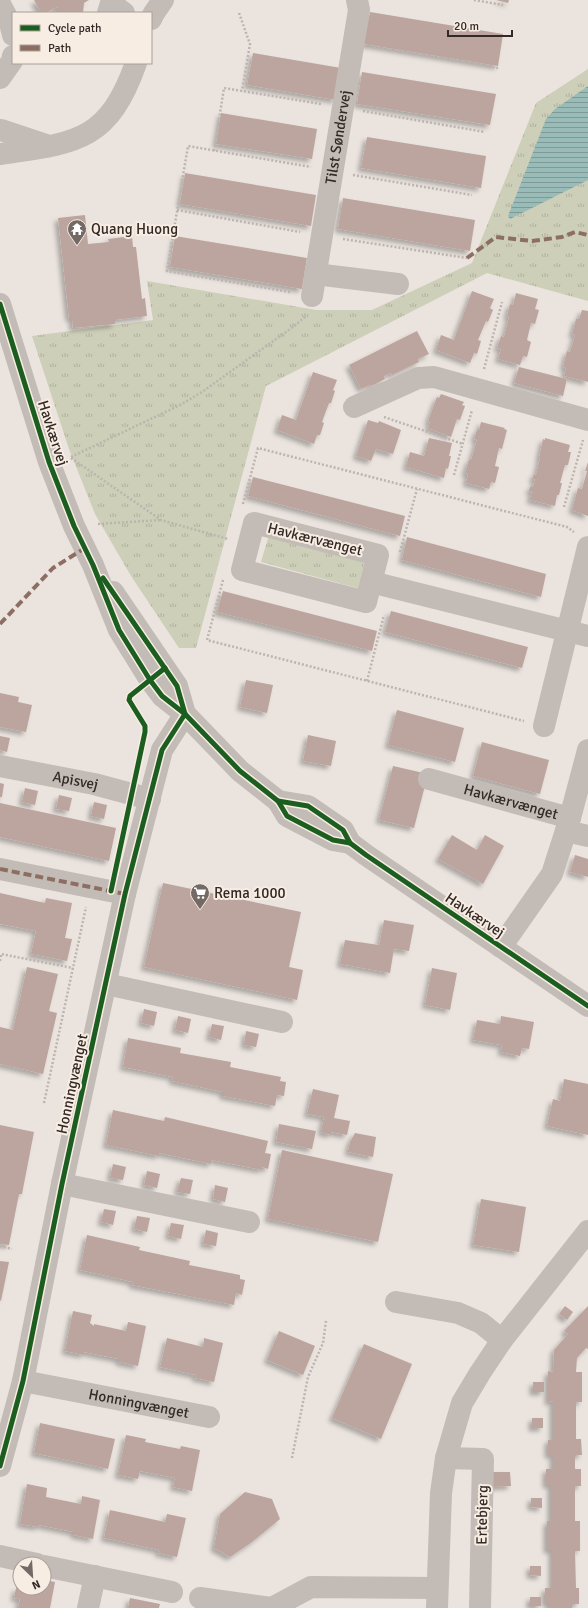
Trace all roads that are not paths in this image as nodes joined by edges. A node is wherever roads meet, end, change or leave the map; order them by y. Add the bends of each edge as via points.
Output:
1 (163, 0) edge
2 (357, 0) edge
3 (0, 4) edge
4 (108, 12) edge
5 (123, 12) edge
6 (152, 17) edge
7 (12, 31) edge
8 (12, 61) edge
9 (136, 64) edge
10 (0, 78) edge
11 (0, 129) edge
12 (51, 147) junction
13 (0, 154) edge
14 (315, 274) junction
15 (398, 284) dead end
16 (312, 296) road end
17 (0, 304) edge
18 (354, 407) road end
19 (586, 429) edge
20 (588, 547) edge
21 (371, 582) junction
22 (567, 631) junction
23 (588, 636) edge
24 (185, 714) junction
25 (544, 726) dead end
26 (588, 750) edge
27 (0, 766) edge
28 (429, 779) dead end
29 (150, 800) junction
30 (568, 824) junction
31 (588, 836) edge
32 (0, 869) edge
33 (125, 894) junction
34 (501, 947) junction
35 (106, 984) junction
36 (588, 1006) edge
37 (282, 1022) dead end
38 (62, 1184) junction
39 (248, 1222) dead end
40 (588, 1231) edge
41 (396, 1302) dead end
42 (502, 1340) junction
43 (23, 1381) junction
44 (209, 1417) dead end
45 (446, 1458) junction
46 (0, 1466) edge
47 (0, 1556) edge
48 (12, 1559) edge
49 (52, 1568) edge
50 (95, 1576) junction
51 (172, 1592) dead end
52 (200, 1598) dead end
53 (437, 1598) edge
54 (88, 1608) edge
55 (272, 1608) edge
56 (480, 1608) edge

1 - 6 street
2 - 14 street, Tilst Søndervej via 360,10
3 - 7 street
4 - 5 street via 112,3
8 - 10 street
9 - 12 street via 121,99 110,115 95,129 78,139
11 - 12 street
12 - 13 street
14 - 15 street
14 - 16 street, Tilst Søndervej
17 - 24 street, Havkærvej via 49,462 119,630 162,696
18 - 19 street via 418,378 434,377
20 - 22 street
21 - 21 street, Havkærvænget via 366,602 242,570 254,523 378,555
21 - 22 street
22 - 23 street
22 - 25 street
24 - 29 street, Honningvænget via 162,750
24 - 34 street, Havkærvej via 240,771 278,801 287,816 333,840 350,843
26 - 30 street, Havkærvænget
27 - 29 street, Apisvej via 94,784
28 - 30 street, Havkærvænget
29 - 33 street, Honningvænget
30 - 31 street, Havkærvænget
30 - 34 street, Havkærvænget via 552,874
32 - 33 street
33 - 35 street, Honningvænget
34 - 36 street, Havkærvej
35 - 37 street
35 - 38 street, Honningvænget
38 - 39 street
38 - 43 street, Honningvænget
40 - 42 street
41 - 42 street via 458,1313 481,1323
42 - 45 street via 462,1403
43 - 44 street, Honningvænget
43 - 46 street, Honningvænget
45 - 53 street via 441,1493
45 - 56 street, Ertebjerg via 483,1459
47 - 48 street
49 - 50 street
50 - 51 street
50 - 54 street
52 - 55 street
53 - 55 street via 311,1587

